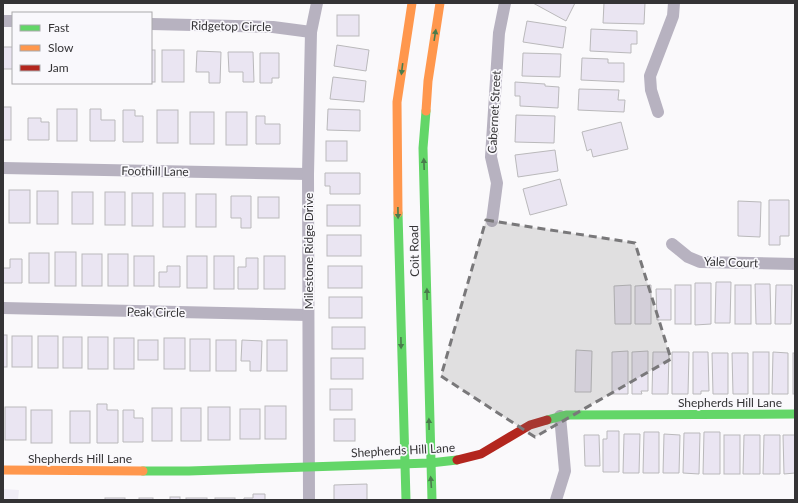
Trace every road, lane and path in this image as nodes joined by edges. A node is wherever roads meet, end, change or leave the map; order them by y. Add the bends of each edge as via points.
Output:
1 (317, 3) edge
2 (412, 3) edge
3 (440, 3) edge
4 (505, 3) edge
5 (674, 3) edge
6 (152, 24) edge
7 (311, 32) junction
8 (658, 112) dead end
9 (3, 168) edge
10 (308, 174) junction
11 (492, 221) dead end
12 (672, 244) dead end
13 (795, 264) edge
14 (3, 308) edge
15 (308, 315) junction
16 (795, 414) edge
17 (560, 416) junction
18 (430, 463) junction
19 (404, 464) junction
20 (308, 466) junction
21 (3, 470) edge
22 (309, 500) edge
23 (406, 500) edge
24 (432, 500) edge
25 (556, 500) edge

1 - 7 street, Milestone Ridge Drive
2 -> 19 main road, Coit Road via 397,102 396,147
18 -> 3 main road, Coit Road via 423,148 428,81
4 - 11 street, Cabernet Street via 499,33 491,157 497,183
5 - 8 street via 673,16 650,76 651,90
6 - 7 street, Ridgetop Circle via 273,27
7 - 10 street, Milestone Ridge Drive
9 - 10 street, Foothill Lane
10 - 15 street, Milestone Ridge Drive
12 - 13 street, Yale Court via 688,257 700,262
14 - 15 street, Peak Circle
15 - 20 street, Milestone Ridge Drive
16 - 17 main road, Shepherds Hill Lane
17 - 18 main road, Shepherds Hill Lane via 530,425 481,454
17 - 25 street via 565,471
18 - 19 main road, Shepherds Hill Lane
24 -> 18 main road, Coit Road
19 - 20 main road, Shepherds Hill Lane
19 - 23 main road, Coit Road
20 - 21 main road, Shepherds Hill Lane via 189,471
20 - 22 street, Milestone Ridge Drive

